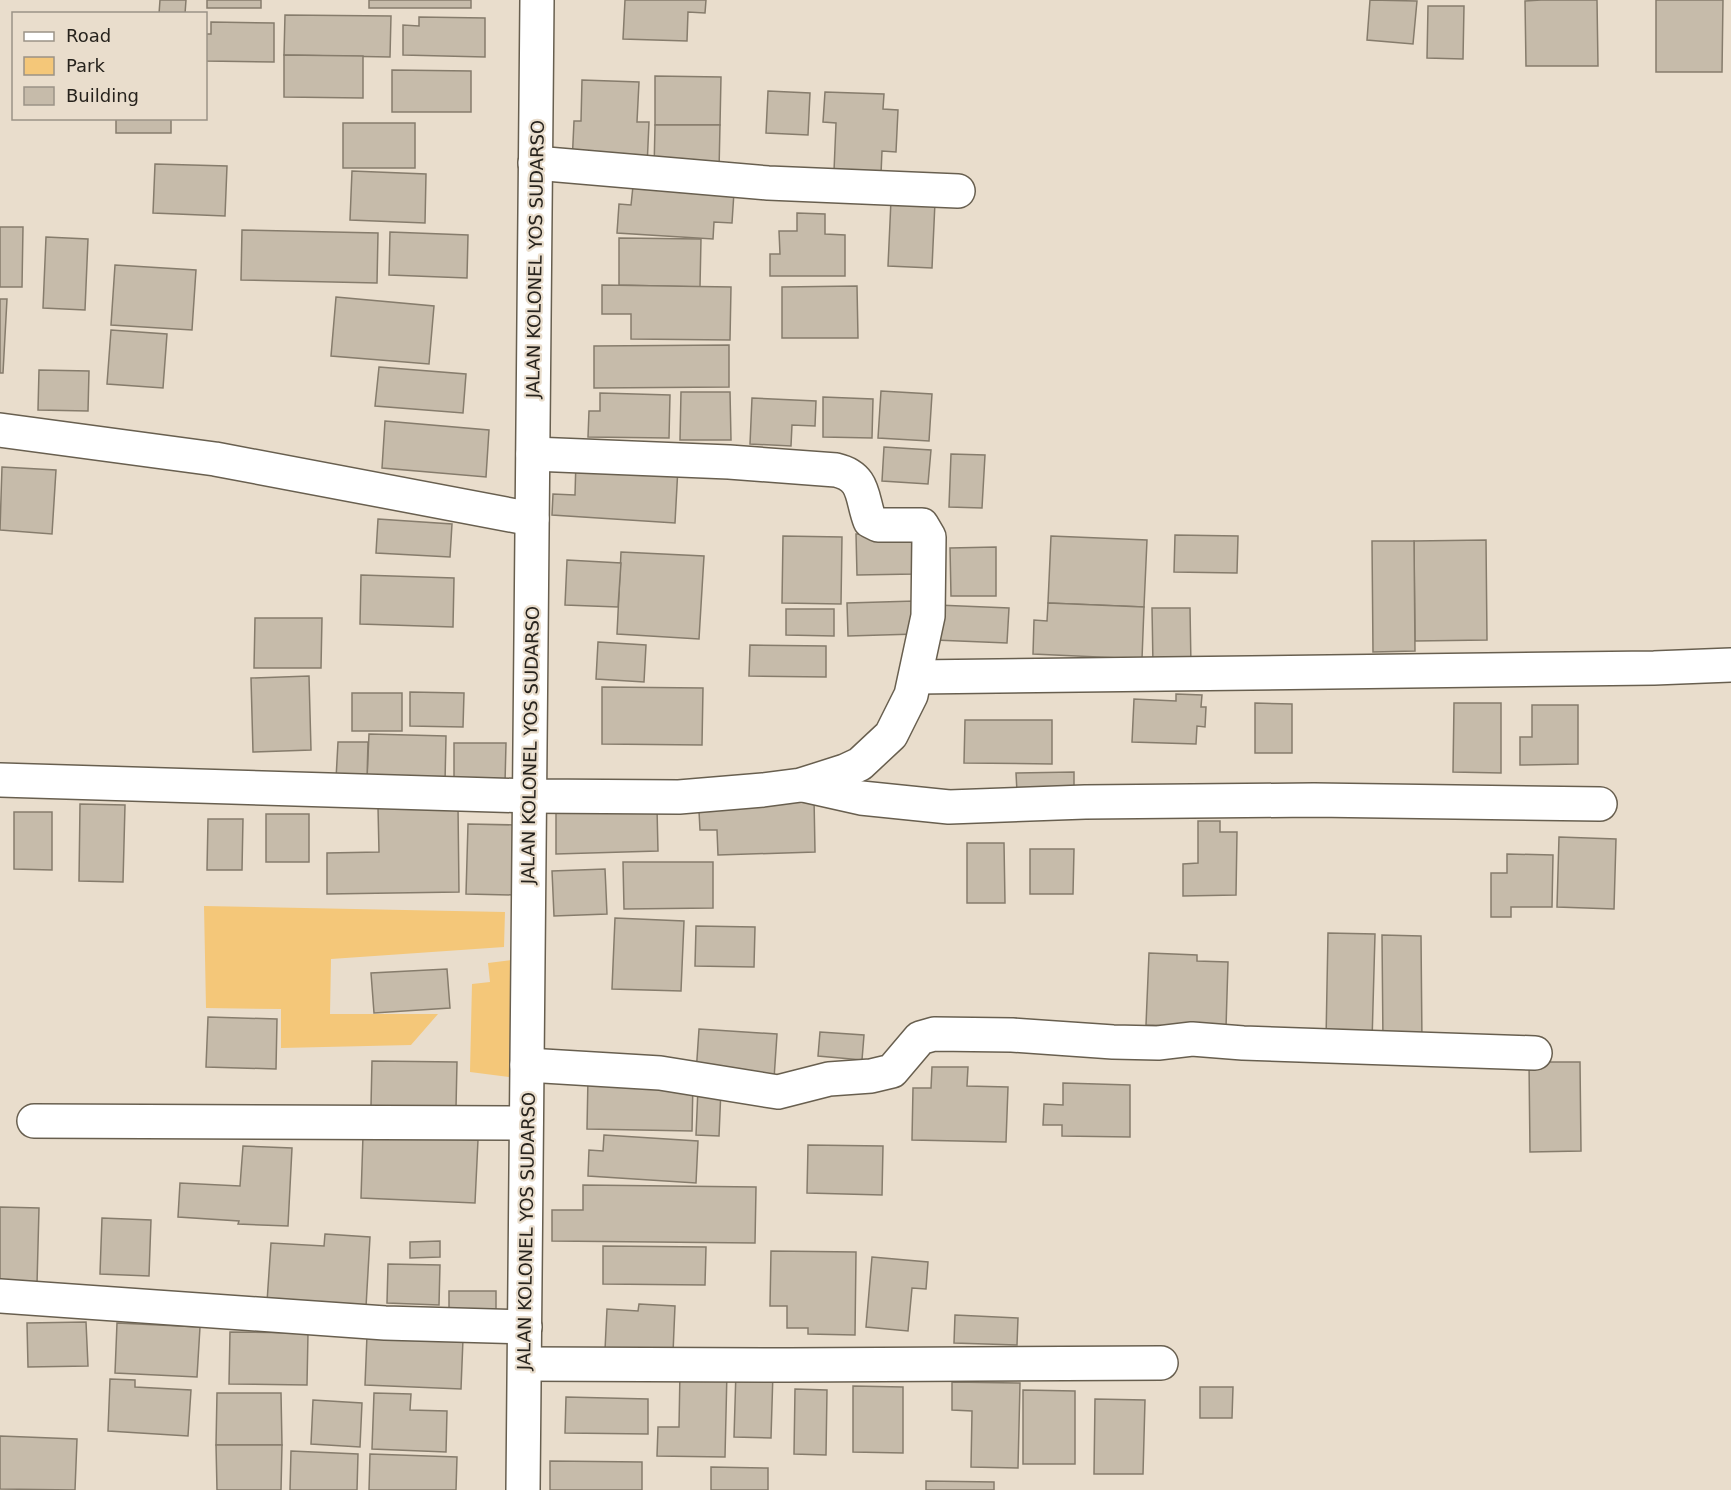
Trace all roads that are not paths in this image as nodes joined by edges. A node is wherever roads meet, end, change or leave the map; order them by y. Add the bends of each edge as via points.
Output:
1 (537, 0) edge
2 (536, 163) junction
3 (958, 191) dead end
4 (0, 430) edge
5 (533, 454) junction
6 (532, 519) junction
7 (1731, 665) edge
8 (916, 677) junction
9 (0, 780) edge
10 (801, 785) junction
11 (530, 796) junction
12 (1600, 804) dead end
13 (1535, 1053) dead end
14 (527, 1065) junction
15 (34, 1121) dead end
16 (526, 1123) junction
17 (0, 1296) edge
18 (525, 1327) junction
19 (1161, 1363) dead end
20 (525, 1364) junction
21 (523, 1490) edge

1 - 2 street, JALAN KOLONEL YOS SUDARSO
2 - 3 street via 768,183
2 - 5 street, JALAN KOLONEL YOS SUDARSO
4 - 6 street via 215,459
5 - 6 street, JALAN KOLONEL YOS SUDARSO
5 - 8 street via 741,463 836,470 850,475 860,486 870,521 878,525 922,525 929,537 928,616
6 - 11 street, JALAN KOLONEL YOS SUDARSO
7 - 8 street
8 - 10 street via 891,735 860,764
9 - 11 street
10 - 11 street via 679,797
10 - 12 street via 861,798 949,807 1314,800
11 - 14 street, JALAN KOLONEL YOS SUDARSO
13 - 14 street via 1192,1039 1158,1043 934,1034 920,1038 892,1071 829,1079 778,1092 660,1073
14 - 16 street, JALAN KOLONEL YOS SUDARSO
15 - 16 street
16 - 18 street, JALAN KOLONEL YOS SUDARSO
17 - 18 street via 385,1323
18 - 20 street, JALAN KOLONEL YOS SUDARSO
19 - 20 street
20 - 21 street, JALAN KOLONEL YOS SUDARSO

